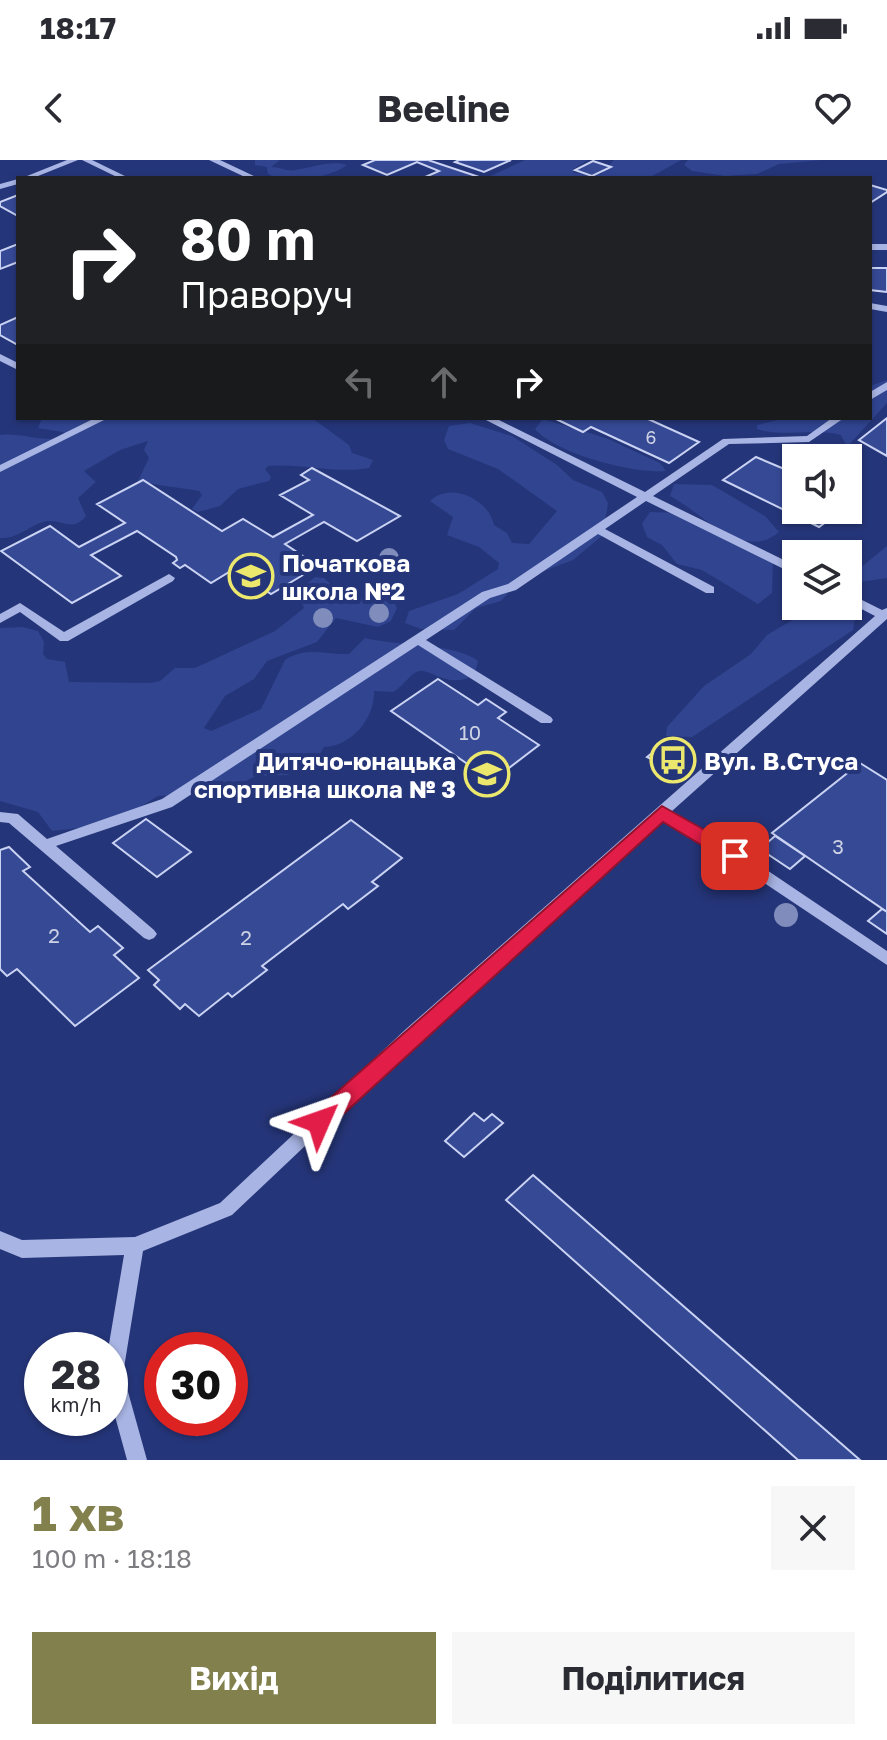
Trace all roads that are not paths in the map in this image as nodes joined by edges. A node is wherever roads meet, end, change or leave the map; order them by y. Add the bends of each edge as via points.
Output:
1 (74, 160) edge
2 (86, 160) edge
3 (213, 160) edge
4 (31, 176) edge
5 (121, 176) edge
6 (249, 176) edge
7 (99, 420) edge
8 (491, 420) edge
9 (836, 420) edge
10 (0, 469) edge
11 (645, 496) junction
12 (597, 529) junction
13 (782, 564) edge
14 (169, 578) dead end
15 (710, 590) dead end
16 (862, 603) edge
17 (885, 613) edge
18 (0, 619) edge
19 (418, 640) junction
20 (546, 720) dead end
21 (662, 812) junction
22 (0, 817) edge
23 (44, 845) junction
24 (149, 934) dead end
25 (887, 959) edge
26 (0, 1240) edge
27 (135, 1246) junction
28 (137, 1460) edge

1 - 4 street
2 - 5 street
3 - 6 street
7 - 10 street
8 - 11 street
9 - 11 street via 809,439 727,441
11 - 12 street
11 - 13 street
12 - 15 street
12 - 19 street via 512,587 486,595
14 - 18 street via 64,638 20,607
16 - 17 street
17 - 21 street
19 - 20 street
19 - 23 street via 167,803
21 - 25 street
21 - 27 street via 412,1034 226,1209
22 - 23 street via 13,818
23 - 24 street
26 - 27 street via 22,1249
27 - 28 street via 113,1374

